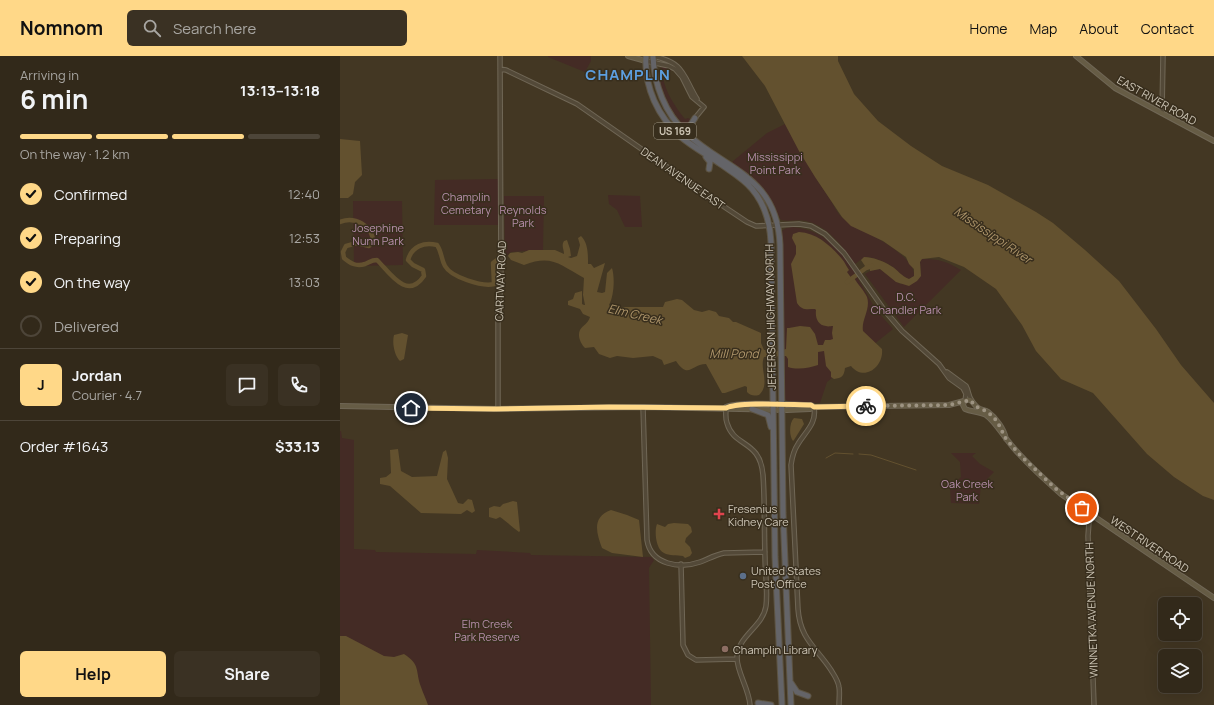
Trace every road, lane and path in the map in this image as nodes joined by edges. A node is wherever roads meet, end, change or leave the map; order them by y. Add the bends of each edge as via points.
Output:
1 (500, 56) edge
2 (628, 56) edge
3 (653, 56) edge
4 (1076, 56) edge
5 (1163, 56) edge
6 (646, 58) edge
7 (653, 63) junction
8 (500, 69) junction
9 (698, 102) junction
10 (1162, 113) junction
11 (695, 118) joint
12 (685, 140) junction
13 (1214, 141) edge
14 (713, 153) junction
15 (709, 169) dead end
16 (777, 225) junction
17 (770, 226) junction
18 (943, 369) junction
19 (965, 401) junction
20 (973, 402) junction
21 (949, 405) junction
22 (340, 406) edge
23 (643, 407) junction
24 (777, 407) junction
25 (814, 407) junction
26 (726, 408) junction
27 (964, 408) junction
28 (498, 409) junction
29 (752, 409) junction
30 (970, 410) junction
31 (1006, 439) junction
32 (773, 452) junction
33 (1093, 516) junction
34 (765, 552) junction
35 (681, 564) junction
36 (1214, 598) edge
37 (737, 659) junction
38 (790, 680) junction
39 (808, 696) dead end
40 (758, 703) dead end
41 (750, 705) edge
42 (771, 705) edge
43 (782, 705) edge
44 (791, 705) edge
45 (839, 705) edge
46 (1094, 705) edge

1 - 8 street, CARTWAY ROAD
2 - 6 main road
3 - 7 highway, US 169
3 - 9 street via 670,61 679,68
4 - 10 main road, EAST RIVER ROAD via 1115,88
5 - 10 street
6 - 7 street
6 - 12 highway, US 169 via 648,83 657,106 670,126
7 - 9 street via 675,69 682,77 690,95
7 - 14 highway, US 169 via 658,86 669,112 687,133
8 - 17 street, DEAN AVENUE EAST via 569,100 594,115 747,222 756,226
8 - 28 street, CARTWAY ROAD via 501,284 498,313
9 - 11 street via 704,107
10 - 13 main road, EAST RIVER ROAD
11 - 14 highway via 690,126 690,133
12 - 15 highway via 689,146 708,158 711,164
12 - 17 highway, US 169 via 749,185 762,203
14 - 16 highway, JEFFERSON HIGHWAY NORTH / US 169 via 755,184 766,198
16 - 17 street, DEAN AVENUE EAST
16 - 18 street, WEST RIVER ROAD via 811,226 836,244 894,322
16 - 24 highway, JEFFERSON HIGHWAY NORTH / US 169 via 780,241 781,349
17 - 24 highway, JEFFERSON HIGHWAY NORTH / US 169 via 772,349
18 - 19 street, WEST RIVER ROAD via 949,378 965,390
18 - 20 street, WEST RIVER ROAD via 966,386
19 - 20 main road
19 - 21 main road
19 - 27 main road
20 - 30 main road via 973,408
20 - 31 main road, WEST RIVER ROAD via 978,408 993,416
21 - 25 main road
21 - 27 main road
22 - 28 main road
23 - 26 main road
23 - 28 main road
23 - 35 street via 648,544 652,553 660,560 668,564
24 - 25 main road
24 - 26 main road
24 - 29 main road
24 - 32 highway, JEFFERSON HIGHWAY NORTH / US 169
24 - 38 highway, JEFFERSON HIGHWAY NORTH / US 169
25 - 45 street via 813,422 797,446 791,465 799,621 803,633 837,680 840,689
26 - 29 main road
26 - 34 street via 726,420 730,430 754,450 762,466
27 - 30 main road
29 - 32 highway via 764,413 769,419
30 - 31 main road, WEST RIVER ROAD via 987,416
31 - 33 main road, WEST RIVER ROAD via 1048,482
32 - 43 highway, JEFFERSON HIGHWAY NORTH / US 169
33 - 36 main road, WEST RIVER ROAD
33 - 46 street, WINNETKA AVENUE NORTH via 1088,536
34 - 35 street via 717,554 694,564
34 - 37 street via 764,612 740,645
35 - 37 street via 683,645 686,653 696,660
37 - 41 street
38 - 39 highway via 796,692
38 - 44 highway, JEFFERSON HIGHWAY NORTH / US 169
40 - 42 highway

